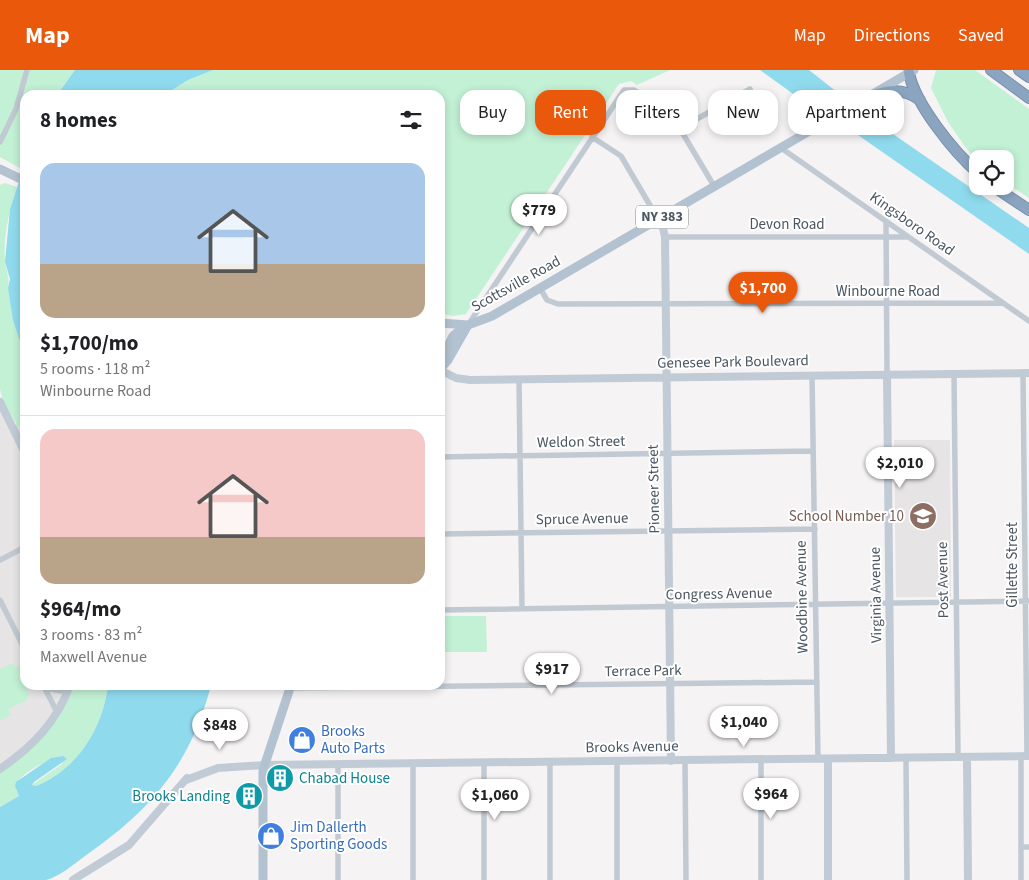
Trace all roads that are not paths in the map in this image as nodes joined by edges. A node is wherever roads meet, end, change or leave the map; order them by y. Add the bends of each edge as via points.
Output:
1 (27, 70) edge
2 (991, 70) edge
3 (1019, 70) edge
4 (1023, 70) edge
5 (912, 72) edge
6 (1029, 74) edge
7 (1029, 77) edge
8 (21, 90) edge
9 (882, 90) edge
10 (904, 92) edge
11 (20, 95) edge
12 (1029, 98) edge
13 (616, 101) edge
14 (924, 104) junction
15 (685, 135) edge
16 (804, 135) edge
17 (592, 137) junction
18 (0, 142) edge
19 (781, 148) junction
20 (969, 156) edge
21 (969, 163) edge
22 (2, 170) edge
23 (20, 179) edge
24 (714, 186) junction
25 (1014, 194) edge
26 (1006, 195) edge
27 (1029, 204) edge
28 (1029, 210) edge
29 (658, 219) junction
30 (886, 221) junction
31 (886, 236) junction
32 (665, 237) junction
33 (909, 237) junction
34 (540, 288) junction
35 (887, 303) junction
36 (1004, 303) junction
37 (664, 304) junction
38 (1029, 321) edge
39 (445, 323) edge
40 (468, 325) junction
41 (445, 352) edge
42 (445, 364) edge
43 (445, 371) edge
44 (954, 373) junction
45 (1026, 373) edge
46 (887, 374) junction
47 (812, 375) junction
48 (666, 377) junction
49 (519, 379) junction
50 (0, 402) edge
51 (20, 444) edge
52 (813, 451) junction
53 (667, 454) junction
54 (520, 456) junction
55 (445, 457) edge
56 (814, 529) junction
57 (668, 530) junction
58 (521, 532) junction
59 (445, 534) edge
60 (20, 550) edge
61 (0, 560) edge
62 (0, 600) edge
63 (1027, 602) edge
64 (957, 603) junction
65 (890, 604) junction
66 (815, 605) junction
67 (669, 607) junction
68 (522, 608) junction
69 (445, 610) edge
70 (20, 640) edge
71 (817, 682) junction
72 (670, 683) junction
73 (445, 685) edge
74 (46, 690) edge
75 (67, 690) edge
76 (289, 690) edge
77 (57, 712) junction
78 (1026, 756) edge
79 (963, 757) junction
80 (892, 758) junction
81 (906, 758) junction
82 (818, 759) junction
83 (828, 759) junction
84 (685, 760) junction
85 (761, 760) junction
86 (618, 761) junction
87 (671, 761) junction
88 (550, 762) junction
89 (484, 763) junction
90 (338, 764) junction
91 (413, 764) junction
92 (264, 765) junction
93 (0, 769) edge
94 (1021, 847) junction
95 (1029, 847) edge
96 (72, 880) edge
97 (263, 880) edge
98 (338, 880) edge
99 (413, 880) edge
100 (484, 880) edge
101 (550, 880) edge
102 (618, 880) edge
103 (686, 880) edge
104 (761, 880) edge
105 (828, 880) edge
106 (907, 880) edge
107 (968, 880) edge
108 (1021, 880) edge

1 - 8 street
2 - 12 highway
3 - 7 highway
4 - 6 highway
5 - 9 main road, Scottsville Road / NY 383
5 - 14 highway via 913,85
5 - 20 highway via 956,142
10 - 14 highway
11 - 18 street
13 - 17 street
14 - 21 highway via 947,139
15 - 24 street
16 - 19 main road, Scottsville Road / NY 383
17 - 29 street via 621,156
17 - 40 street
19 - 24 main road, Scottsville Road / NY 383
19 - 30 street, Kingsboro Road
22 - 23 main road
24 - 29 main road, Scottsville Road / NY 383
25 - 27 highway
26 - 28 highway
29 - 32 street, Pioneer Street
29 - 34 main road, Scottsville Road / NY 383
30 - 31 street, Virginia Avenue
30 - 33 street, Kingsboro Road
31 - 32 street, Devon Road
31 - 33 street, Devon Road
31 - 35 street, Virginia Avenue
32 - 37 street, Pioneer Street
33 - 36 street, Kingsboro Road
34 - 37 street, Winbourne Road via 547,300 555,304
34 - 40 main road, Scottsville Road / NY 383 via 492,316
35 - 36 street, Winbourne Road
35 - 37 street, Winbourne Road
35 - 46 street, Virginia Avenue
36 - 38 street, Kingsboro Road
37 - 48 street, Pioneer Street
39 - 40 main road
40 - 41 main road, NY 383 via 453,336
40 - 42 main road
43 - 49 street, Genesee Park Boulevard via 461,379
44 - 45 street, Genesee Park Boulevard
44 - 46 street, Genesee Park Boulevard
44 - 64 street, Post Avenue
45 - 63 street, Gillette Street
46 - 47 street, Genesee Park Boulevard
46 - 65 street, Virginia Avenue
47 - 48 street, Genesee Park Boulevard
47 - 52 street, Woodbine Avenue
48 - 49 street, Genesee Park Boulevard
48 - 53 street, Pioneer Street
49 - 54 street
50 - 51 street
52 - 53 street, Weldon Street
52 - 56 street, Woodbine Avenue
53 - 54 street, Weldon Street
53 - 57 street, Pioneer Street
54 - 55 street, Weldon Street
54 - 58 street
56 - 57 street, Spruce Avenue
56 - 66 street, Woodbine Avenue
57 - 58 street, Spruce Avenue
57 - 67 street, Pioneer Street
58 - 59 street, Spruce Avenue
58 - 68 street
60 - 61 street
62 - 70 street
63 - 64 street, Congress Avenue
63 - 78 street, Gillette Street
64 - 65 street, Congress Avenue
64 - 79 street, Post Avenue
65 - 66 street, Congress Avenue
65 - 80 street, Virginia Avenue
66 - 67 street, Congress Avenue
66 - 71 street, Woodbine Avenue
67 - 68 street, Congress Avenue
67 - 72 street, Pioneer Street
68 - 69 street, Congress Avenue
71 - 72 street, Terrace Park
71 - 82 street, Woodbine Avenue
72 - 73 street, Terrace Park
72 - 87 street, Pioneer Street
74 - 77 street
75 - 77 street
76 - 92 main road
77 - 93 street via 29,748
78 - 79 street, Brooks Avenue
78 - 94 street, Gillette Street
79 - 81 street, Brooks Avenue
79 - 107 street, Post Avenue
80 - 81 street, Brooks Avenue
80 - 83 street, Brooks Avenue
81 - 106 street
82 - 83 street, Brooks Avenue
82 - 85 street, Brooks Avenue
83 - 105 street
84 - 85 street, Brooks Avenue
84 - 87 street, Brooks Avenue
84 - 103 street
85 - 104 street
86 - 87 street, Brooks Avenue
86 - 88 street, Brooks Avenue
86 - 102 street
88 - 89 street, Brooks Avenue
88 - 101 street
89 - 91 street, Brooks Avenue
89 - 100 street
90 - 91 street, Brooks Avenue
90 - 92 street, Brooks Avenue
90 - 98 street
91 - 99 street
92 - 96 street, Brooks Avenue via 218,768 186,780 129,845
92 - 97 main road
94 - 95 street
94 - 108 street, Gillette Street

